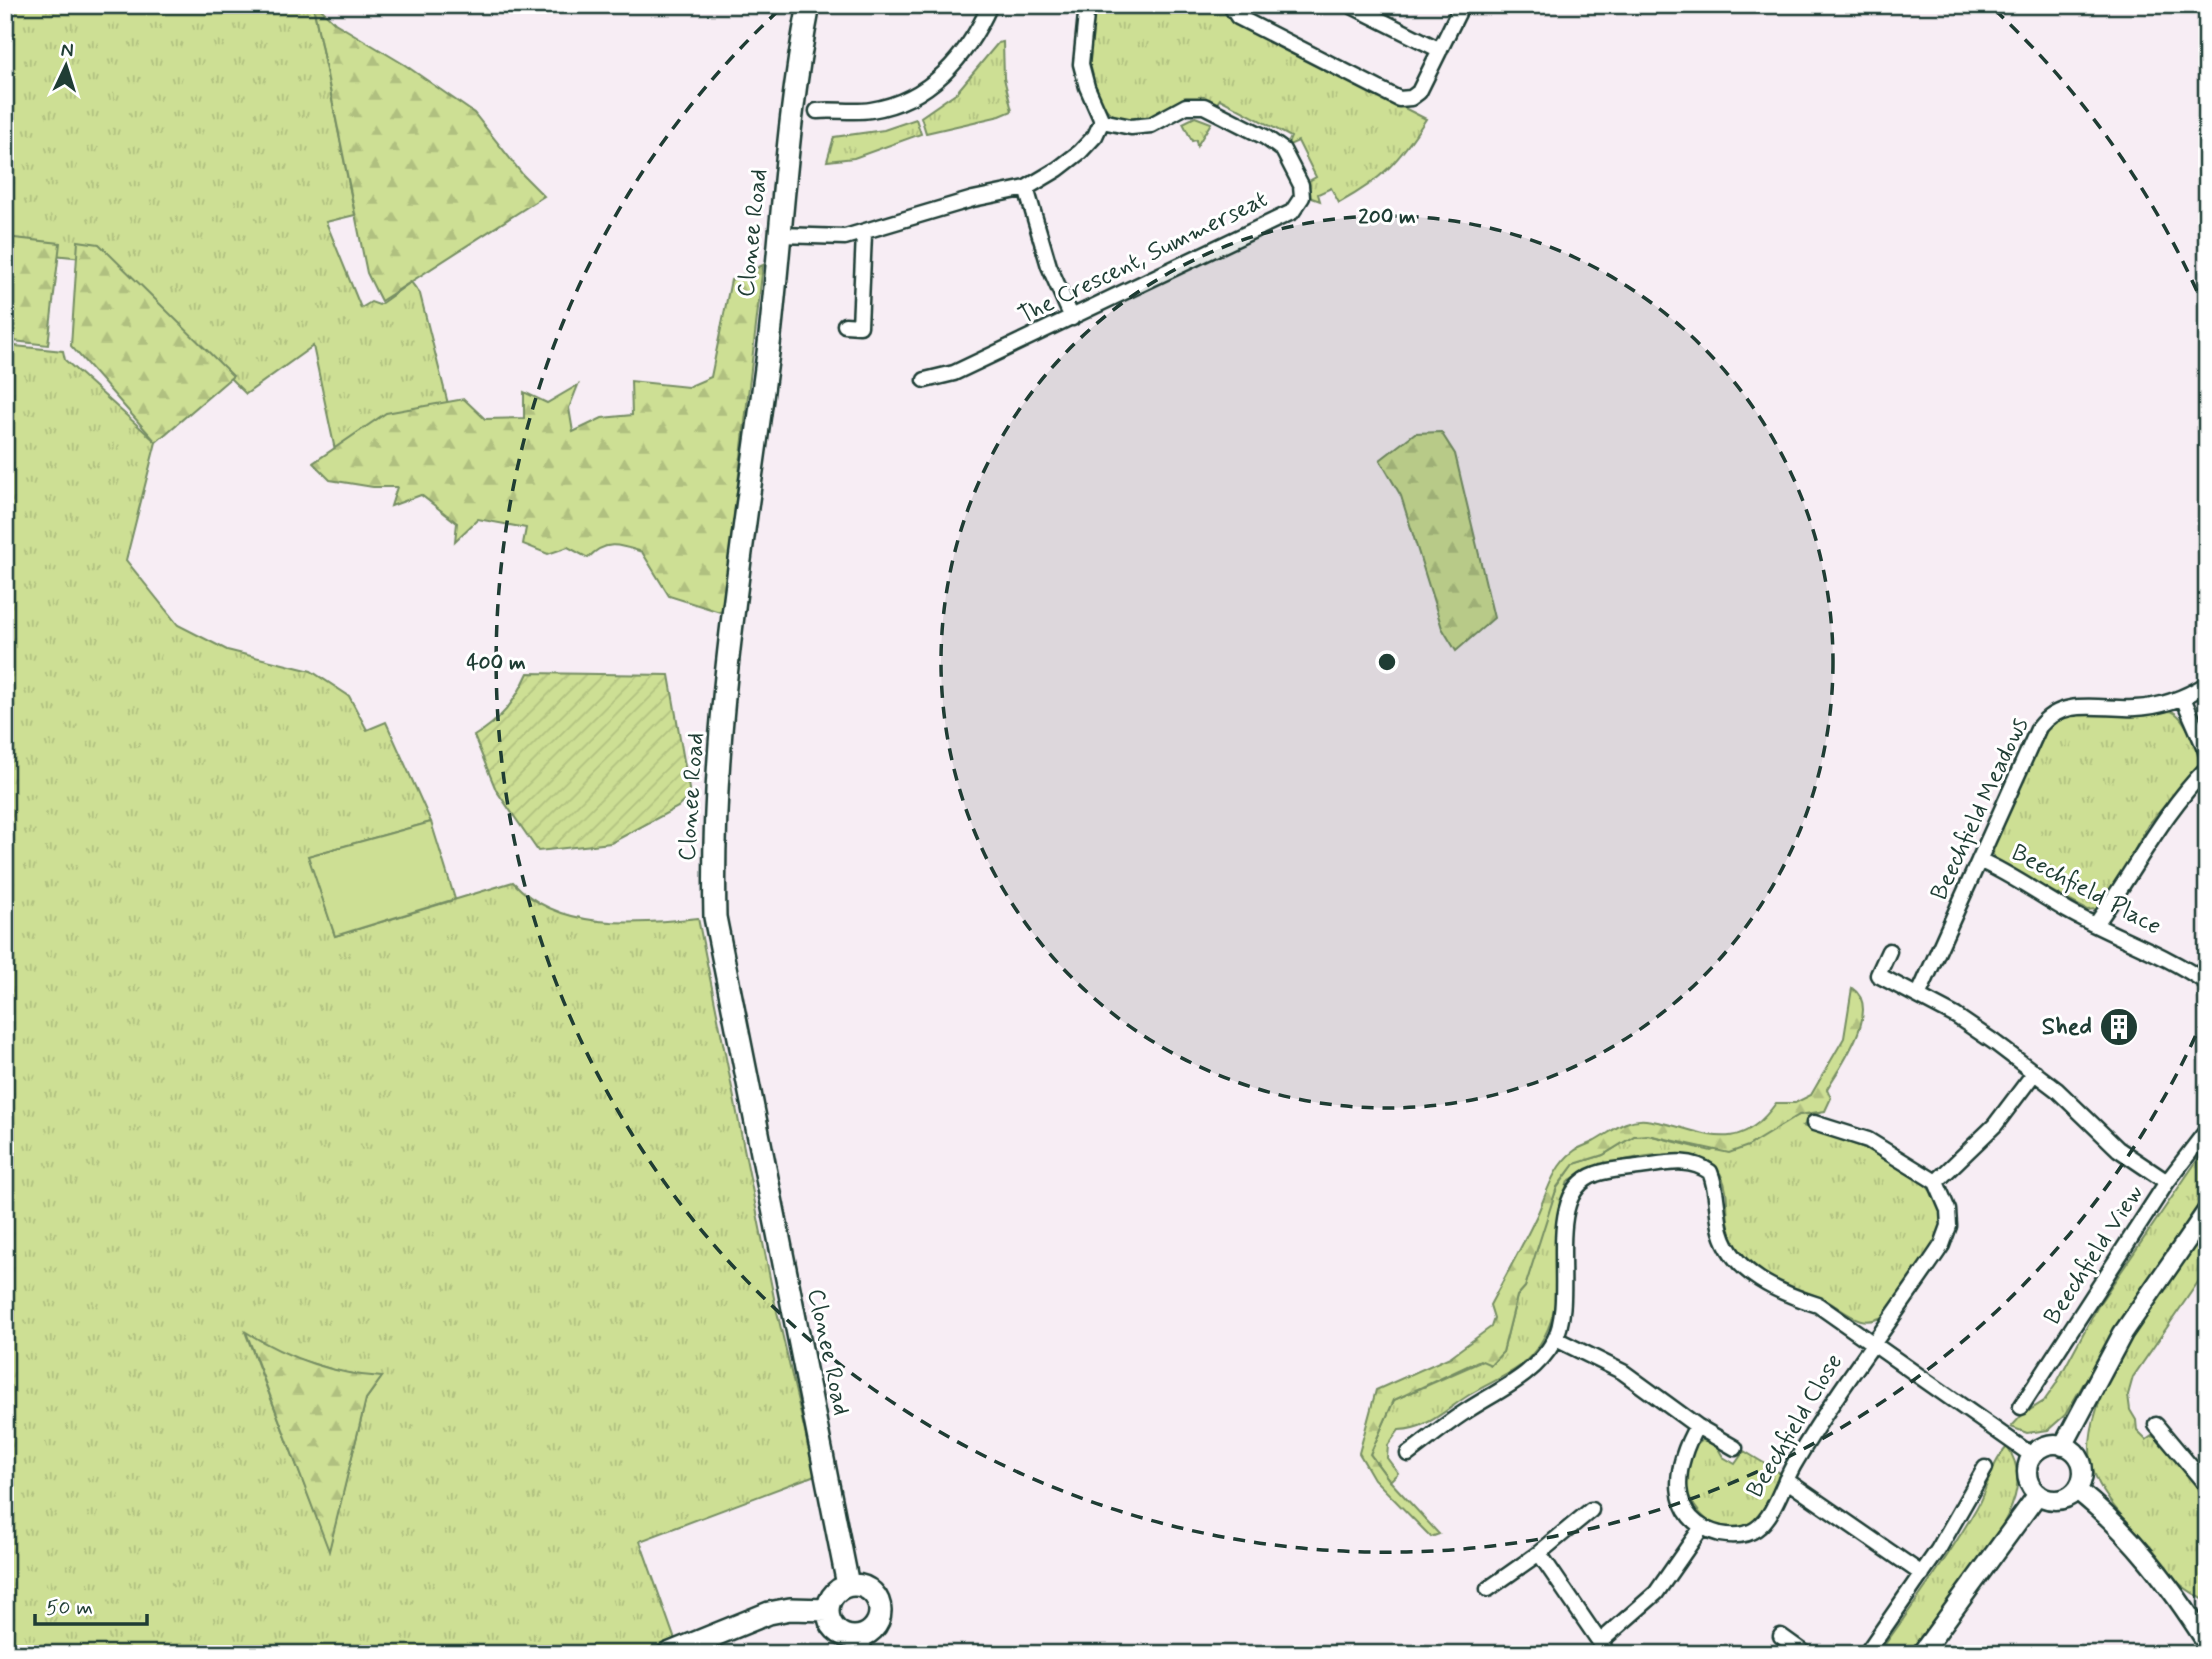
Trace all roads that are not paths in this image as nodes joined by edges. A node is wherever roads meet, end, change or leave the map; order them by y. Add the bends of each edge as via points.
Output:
1 (809, 5) edge
2 (990, 5) edge
3 (1087, 5) edge
4 (1230, 5) edge
5 (1350, 5) edge
6 (1462, 5) edge
7 (1440, 50) junction
8 (817, 111) dead end
9 (1102, 121) junction
10 (1026, 188) junction
11 (864, 234) junction
12 (780, 235) junction
13 (1072, 318) junction
14 (845, 325) dead end
15 (925, 380) dead end
16 (2207, 684) edge
17 (2183, 698) junction
18 (2207, 753) edge
19 (2207, 768) edge
20 (1979, 860) junction
21 (2096, 924) junction
22 (1889, 951) dead end
23 (2207, 983) edge
24 (1918, 996) junction
25 (2035, 1072) junction
26 (1814, 1123) dead end
27 (2207, 1130) edge
28 (1936, 1182) junction
29 (2167, 1182) junction
30 (2207, 1211) edge
31 (1556, 1339) junction
32 (1873, 1343) junction
33 (2021, 1407) dead end
34 (2156, 1425) dead end
35 (1697, 1426) junction
36 (2063, 1446) junction
37 (1735, 1448) dead end
38 (1408, 1454) dead end
39 (2033, 1456) junction
40 (1985, 1468) dead end
41 (1786, 1480) junction
42 (2207, 1486) edge
43 (2077, 1490) junction
44 (2038, 1494) junction
45 (1591, 1510) dead end
46 (1702, 1527) junction
47 (1539, 1553) junction
48 (1922, 1574) junction
49 (848, 1585) junction
50 (1488, 1588) dead end
51 (828, 1610) junction
52 (1781, 1636) dead end
53 (2207, 1643) edge
54 (861, 1645) edge
55 (1604, 1648) edge
56 (668, 1654) edge
57 (1806, 1654) edge
58 (1866, 1654) edge
59 (1922, 1654) edge

1 - 12 main road, Clonee Road via 798,61
2 - 8 street via 966,49 923,90 873,110
3 - 9 street via 1081,64
4 - 7 street via 1238,17 1399,99 1419,92
5 - 7 street
6 - 7 street
9 - 10 street via 1080,152
9 - 13 street, The Crescent, Summerseat via 1131,127 1151,125 1186,106 1204,106 1279,147 1301,185 1302,197 1292,212
10 - 11 street via 973,199
10 - 13 street via 1049,266
11 - 12 street
11 - 14 street via 860,326
12 - 49 main road, Clonee Road via 740,549 712,862 715,917
13 - 15 street, The Crescent, Summerseat via 954,373
16 - 17 street, Beechfield Meadows
17 - 18 street
17 - 20 street, Beechfield Meadows via 2134,708 2067,708 2048,715
19 - 21 street via 2174,803
20 - 21 street, Beechfield Place
20 - 24 street, Beechfield Meadows
21 - 23 street, Beechfield Place
22 - 24 street via 1878,975
24 - 25 street via 1956,1016
25 - 28 street via 1995,1125
25 - 29 street via 2118,1149
26 - 28 street via 1834,1121
27 - 29 street, Beechfield View
28 - 32 street, Beechfield Close via 1948,1210 1949,1226 1942,1245
29 - 33 street, Beechfield View
30 - 36 street via 2123,1333
31 - 32 street via 1563,1304 1568,1198 1598,1173 1681,1162 1698,1163 1710,1172 1721,1232 1736,1259 1756,1278 1818,1305
31 - 35 street, Beechfield Close via 1623,1372
31 - 38 street via 1524,1376
32 - 39 street
32 - 41 street, Beechfield Close
34 - 42 street
35 - 37 street, Beechfield Close
35 - 46 street via 1678,1472 1683,1505
36 - 39 street via 2047,1446
36 - 43 street via 2082,1464
39 - 44 street via 2029,1480
40 - 48 street
41 - 46 street, Beechfield Close via 1755,1529 1727,1536
41 - 48 street
43 - 44 street via 2054,1500
43 - 53 street via 2115,1522 2153,1564
44 - 59 street
45 - 47 street
46 - 55 street via 1656,1593
47 - 50 street
47 - 55 street
48 - 58 street
49 - 51 main road via 835,1592
49 - 54 main road via 863,1586 878,1601 877,1623
51 - 54 main road via 838,1632
51 - 56 main road via 769,1613
52 - 57 street

